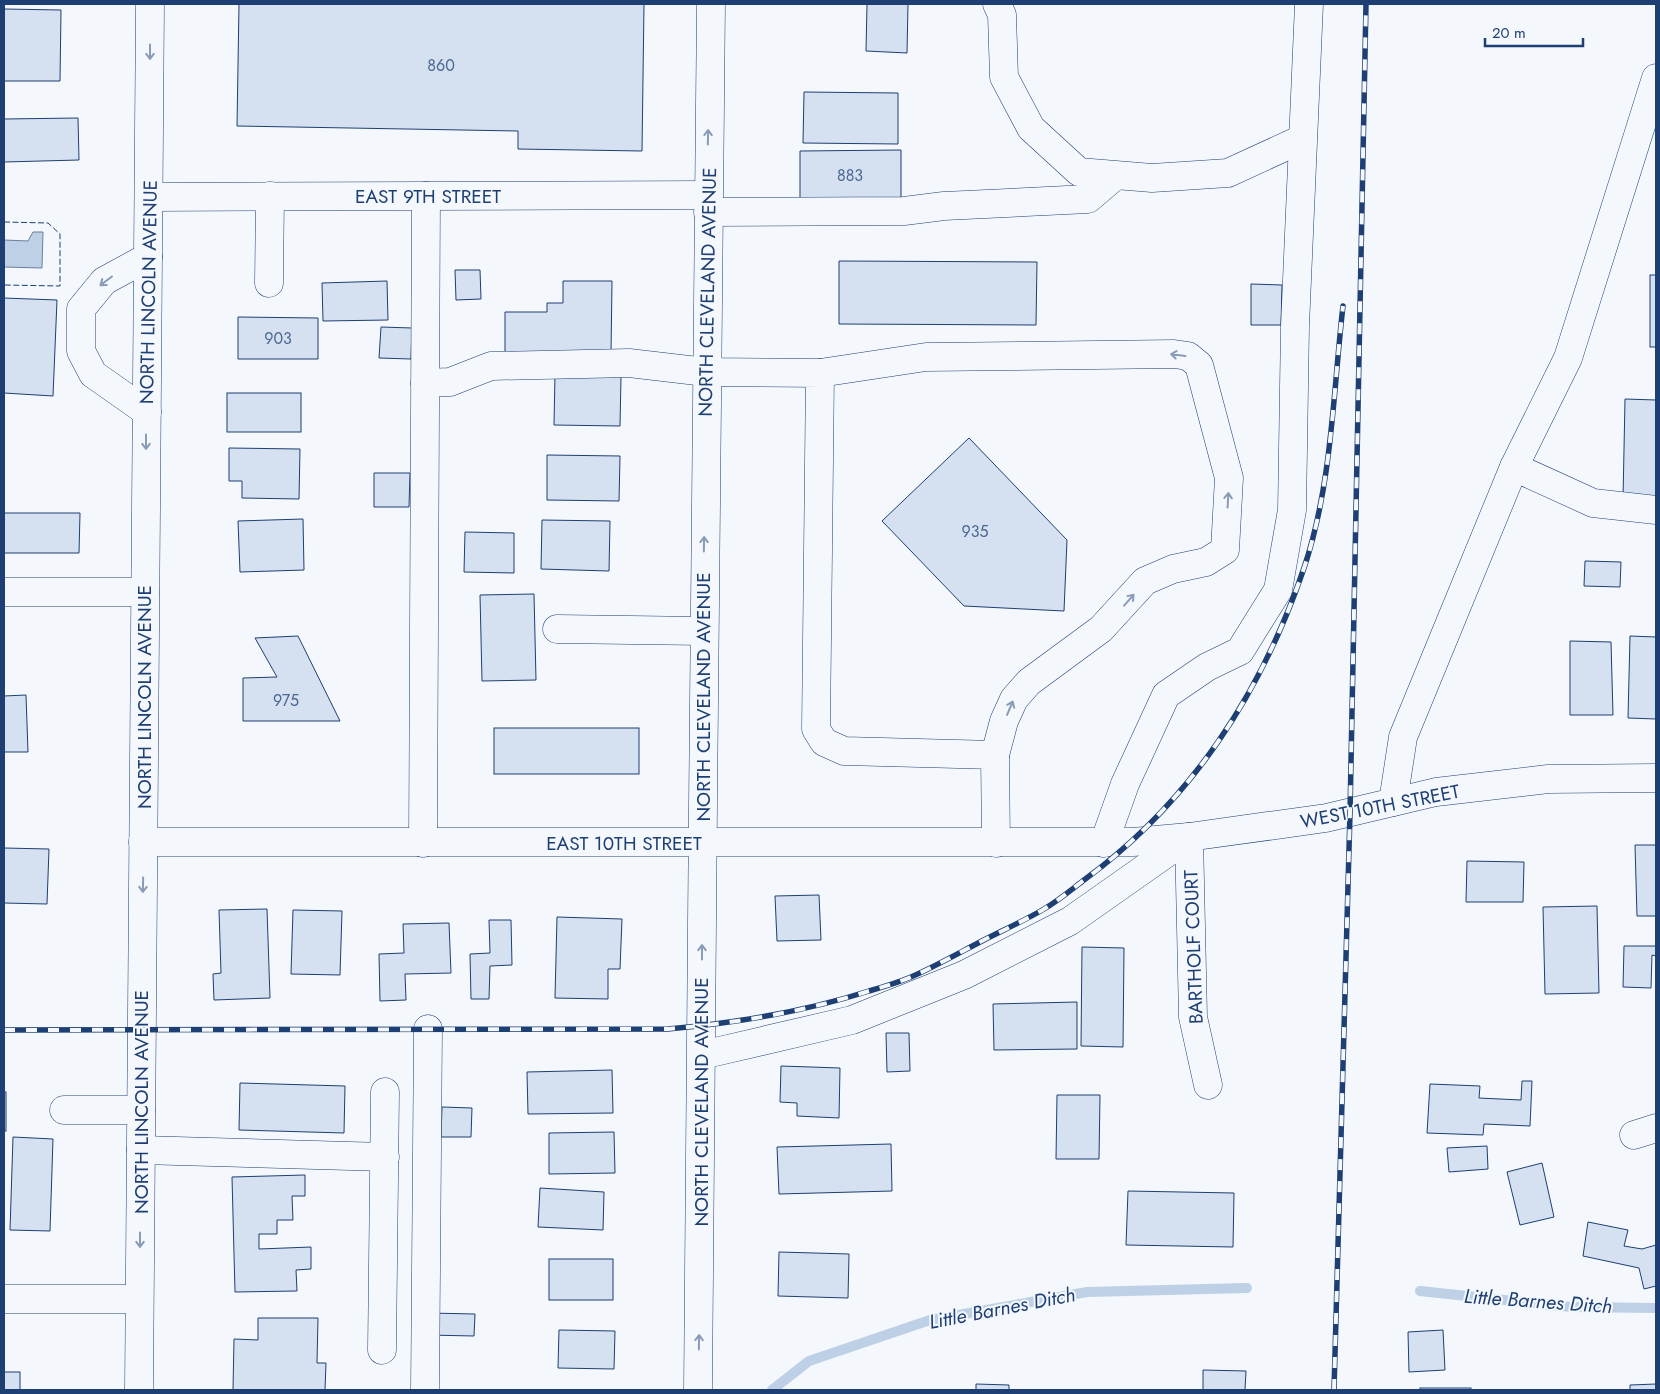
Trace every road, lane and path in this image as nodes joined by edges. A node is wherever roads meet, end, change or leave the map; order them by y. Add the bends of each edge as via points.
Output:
1 (150, 4) edge
2 (711, 4) edge
3 (997, 4) edge
4 (1309, 4) edge
5 (1656, 78) edge
6 (1302, 139) junction
7 (1115, 176) junction
8 (270, 196) junction
9 (426, 196) junction
10 (149, 197) junction
11 (708, 203) junction
12 (148, 257) junction
13 (269, 283) dead end
14 (706, 372) junction
15 (820, 373) junction
16 (425, 383) junction
17 (146, 412) junction
18 (1514, 467) junction
19 (1656, 510) edge
20 (4, 592) edge
21 (145, 592) junction
22 (557, 629) dead end
23 (703, 631) junction
24 (995, 755) junction
25 (1656, 778) edge
26 (1393, 802) junction
27 (1189, 837) junction
28 (143, 842) junction
29 (423, 843) junction
30 (702, 843) junction
31 (996, 843) junction
32 (1104, 843) junction
33 (428, 1029) dead end
34 (702, 1055) junction
35 (1208, 1086) dead end
36 (385, 1092) dead end
37 (64, 1110) dead end
38 (141, 1110) junction
39 (141, 1150) junction
40 (385, 1157) junction
41 (4, 1299) edge
42 (140, 1299) junction
43 (382, 1350) dead end
44 (139, 1390) edge
45 (425, 1390) edge
46 (698, 1390) edge

1 -> 10 main road, NORTH LINCOLN AVENUE
11 -> 2 main road, NORTH CLEVELAND AVENUE
3 - 7 main road via 1002,15 1004,78 1031,128 1080,172
4 - 6 main road
5 - 18 main road via 1568,358
6 - 7 main road via 1228,173 1152,178
6 - 32 main road via 1292,510 1278,590 1240,651 1207,666 1166,695 1125,784
7 - 11 main road, EAST 9TH STREET via 1088,199 904,211
8 - 9 main road, EAST 9TH STREET
8 - 10 main road, EAST 9TH STREET
8 - 13 main road
9 - 11 main road, EAST 9TH STREET
9 - 16 main road
10 - 12 main road, NORTH LINCOLN AVENUE
11 - 14 main road, NORTH CLEVELAND AVENUE
12 - 17 main road, NORTH LINCOLN AVENUE
12 -> 17 main road via 104,281 81,309 82,351 93,374
14 - 15 main road
14 - 16 main road via 629,363 491,366 450,382
23 -> 14 main road, NORTH CLEVELAND AVENUE
15 - 24 main road via 816,729 824,742 844,751
24 -> 15 main road via 1014,699 1029,682 1102,629 1145,581 1173,569 1206,562 1225,550 1229,478 1199,365 1188,356 1174,354 988,354 926,357
16 - 29 main road
17 -> 21 main road, NORTH LINCOLN AVENUE
18 - 19 main road via 1593,503
18 - 26 main road via 1404,737
20 - 21 main road
21 - 28 main road, NORTH LINCOLN AVENUE
22 - 23 main road
23 - 30 main road, NORTH CLEVELAND AVENUE
24 - 31 main road
25 - 26 main road, WEST 10TH STREET via 1548,779 1436,792
26 - 27 main road, WEST 10TH STREET via 1326,818
27 - 32 main road, WEST 10TH STREET
27 - 34 main road via 1070,921 964,975 852,1020
27 - 35 main road, BARTHOLF COURT via 1193,1017
28 - 29 main road, EAST 10TH STREET
28 -> 38 main road, NORTH LINCOLN AVENUE
29 - 30 main road, EAST 10TH STREET
30 - 31 main road, EAST 10TH STREET
34 -> 30 main road, NORTH CLEVELAND AVENUE
31 - 32 main road, EAST 10TH STREET
33 - 45 main road
46 -> 34 main road, NORTH CLEVELAND AVENUE
36 - 40 main road
37 - 38 main road
38 - 39 main road, NORTH LINCOLN AVENUE
39 - 40 main road
39 -> 42 main road, NORTH LINCOLN AVENUE
40 - 43 main road
41 - 42 main road
42 - 44 main road, NORTH LINCOLN AVENUE

